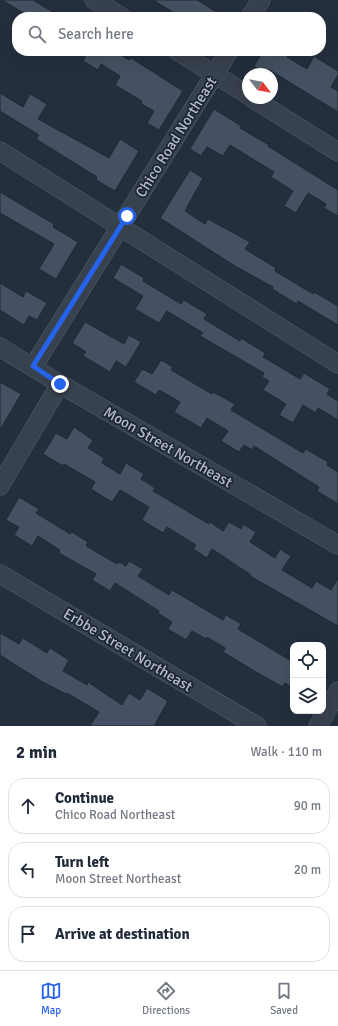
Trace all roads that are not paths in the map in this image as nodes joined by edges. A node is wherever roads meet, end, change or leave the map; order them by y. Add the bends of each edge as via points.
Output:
1 (94, 0) edge
2 (261, 0) edge
3 (114, 12) edge
4 (253, 12) edge
5 (185, 56) edge
6 (226, 56) edge
7 (215, 74) junction
8 (242, 91) edge
9 (262, 104) edge
10 (0, 151) edge
11 (338, 152) edge
12 (120, 226) junction
13 (0, 347) edge
14 (338, 364) edge
15 (33, 366) junction
16 (60, 384) junction
17 (0, 486) edge
18 (338, 545) edge
19 (0, 574) edge
20 (338, 691) edge
21 (257, 726) edge
22 (318, 726) edge

1 - 3 street
2 - 4 street
5 - 7 street
6 - 7 street, Chico Road Northeast
7 - 8 street
7 - 12 street, Chico Road Northeast
9 - 11 street
10 - 12 street
12 - 14 street
12 - 15 street, Chico Road Northeast
13 - 15 street, Moon Street Northeast
15 - 16 street, Moon Street Northeast
16 - 17 street
16 - 18 street, Moon Street Northeast
19 - 21 street, Erbbe Street Northeast
20 - 22 street

